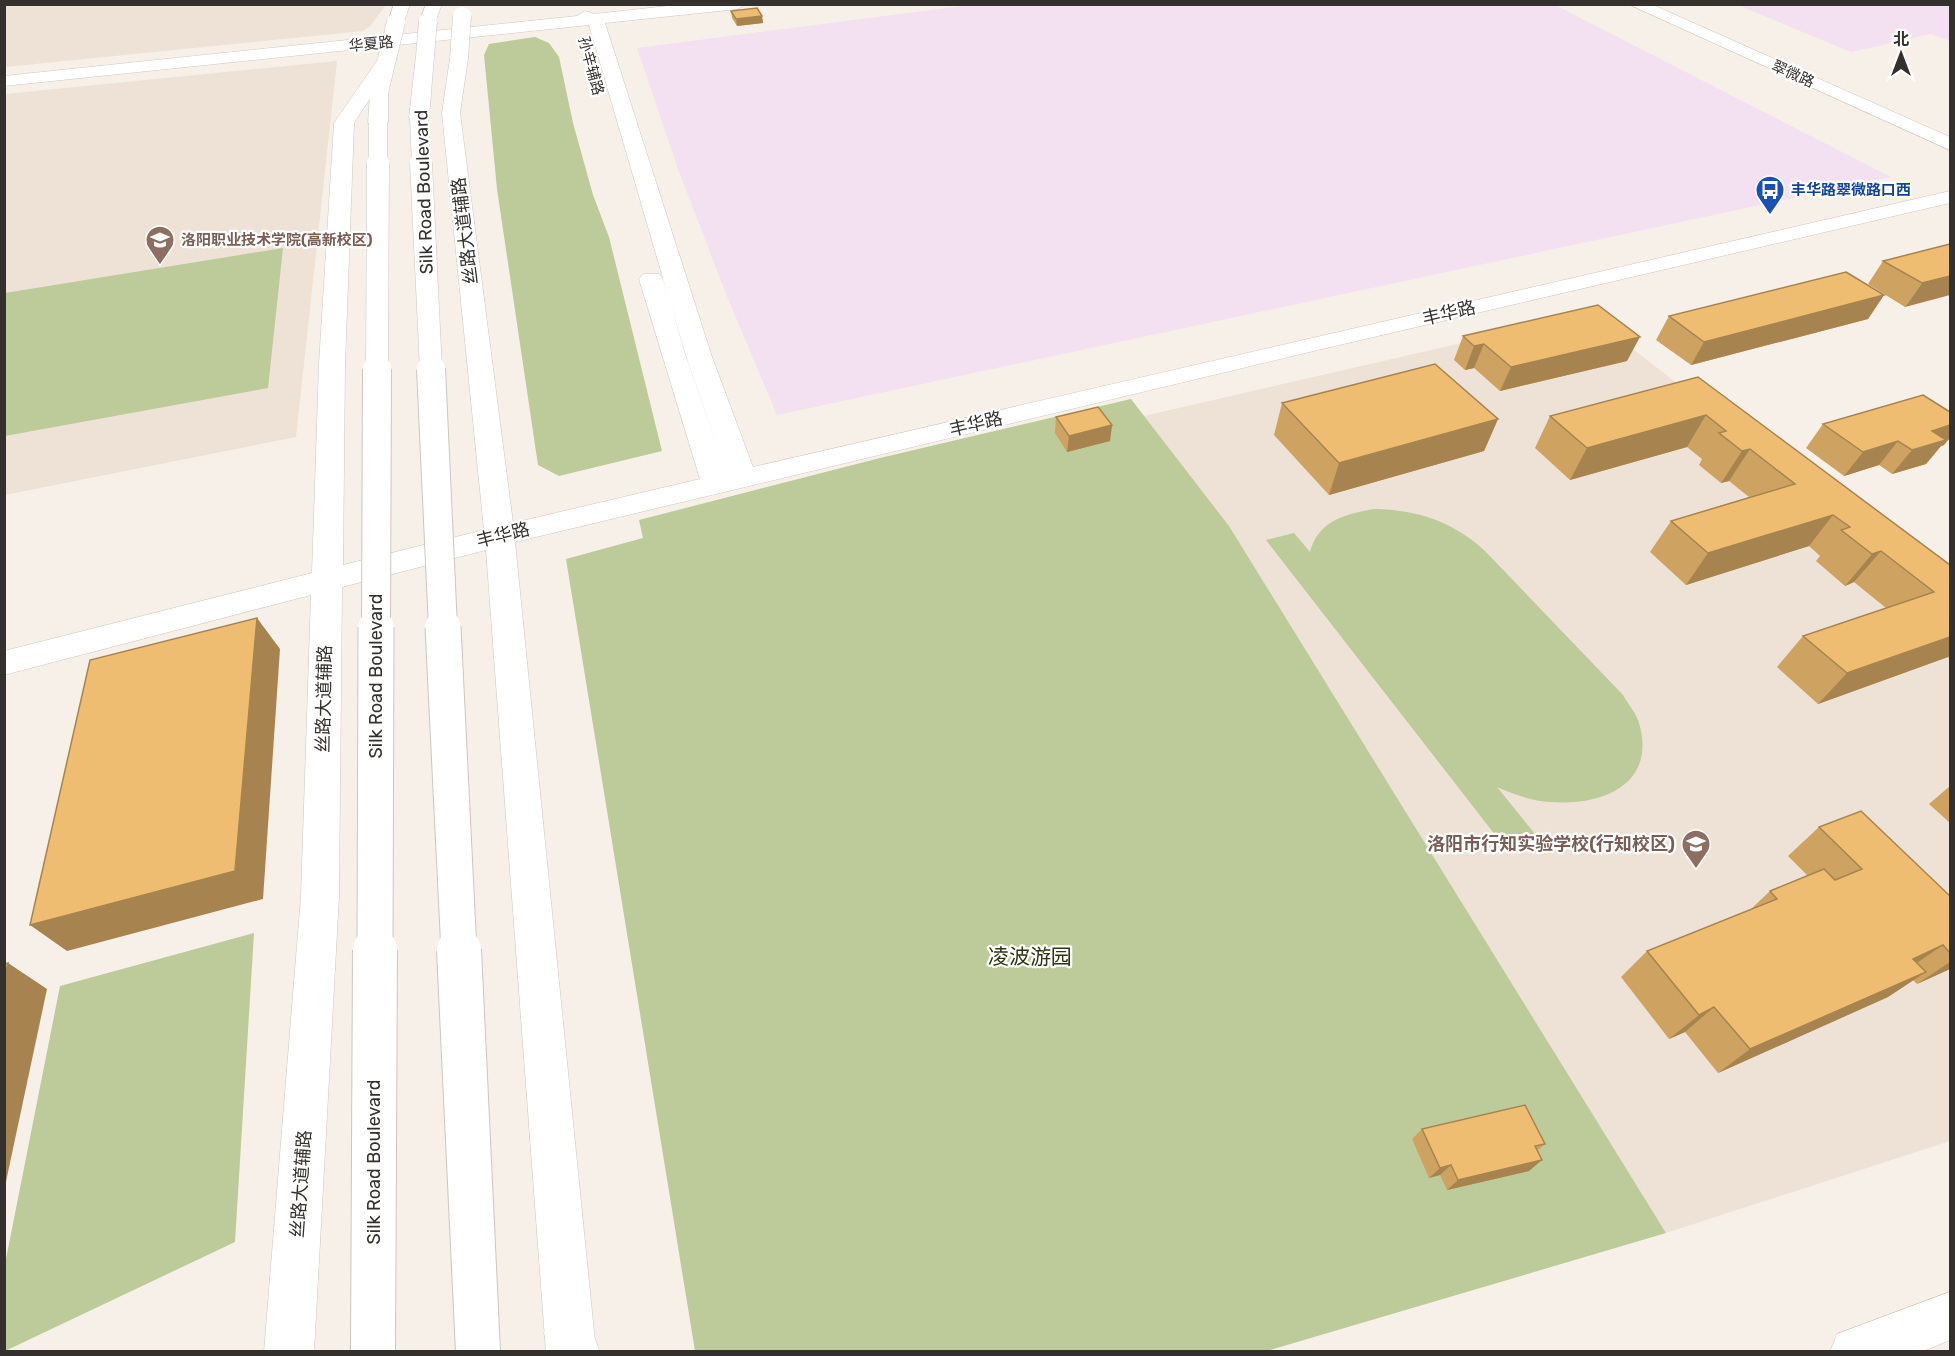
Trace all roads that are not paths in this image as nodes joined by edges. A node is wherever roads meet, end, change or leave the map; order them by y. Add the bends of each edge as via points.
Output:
1 (402, 4) edge
2 (681, 4) edge
3 (738, 4) edge
4 (1636, 4) edge
5 (1663, 4) edge
6 (461, 10) edge
7 (431, 13) edge
8 (587, 20) junction
9 (425, 56) junction
10 (387, 59) junction
11 (4, 74) edge
12 (4, 81) edge
13 (435, 116) junction
14 (1950, 131) edge
15 (1950, 144) edge
16 (1950, 188) edge
17 (1950, 197) edge
18 (633, 214) dead end
19 (646, 259) dead end
20 (727, 476) junction
21 (499, 529) junction
22 (327, 573) junction
23 (4, 648) edge
24 (4, 663) edge
25 (1950, 1316) edge
26 (572, 1345) edge
27 (290, 1352) edge
28 (373, 1352) edge
29 (478, 1352) edge
30 (1855, 1352) edge

1 - 10 main road, Silk Road Boulevard, bridge
2 - 8 main road, 华夏路
3 - 8 main road, 华夏路
4 - 15 main road, 翠微路
5 - 14 main road, 翠微路
6 - 13 main road, 丝路大道辅路, bridge via 459,58
7 - 9 main road, Silk Road Boulevard, bridge
8 - 11 main road, 华夏路
8 - 12 main road, 华夏路
8 - 18 main road, 孙辛辅路
8 - 20 main road, 孙辛辅路 via 699,357
9 - 13 main road, Silk Road Boulevard
9 - 13 main road, 丝路大道辅路 via 440,80
10 - 22 main road, 丝路大道辅路 via 344,123
10 - 28 main road, Silk Road Boulevard, bridge via 379,94 378,123
13 - 21 main road, 丝路大道辅路
13 - 29 main road, Silk Road Boulevard, bridge
16 - 20 main road, 丰华路
17 - 20 main road, 丰华路
19 - 20 main road via 675,362
20 - 21 main road, 丰华路
21 - 22 main road, 丰华路
21 - 26 main road, 丝路大道辅路
22 - 23 main road, 丰华路
22 - 24 main road, 丰华路
22 - 27 main road, 丝路大道辅路 via 320,896
25 - 30 main road

